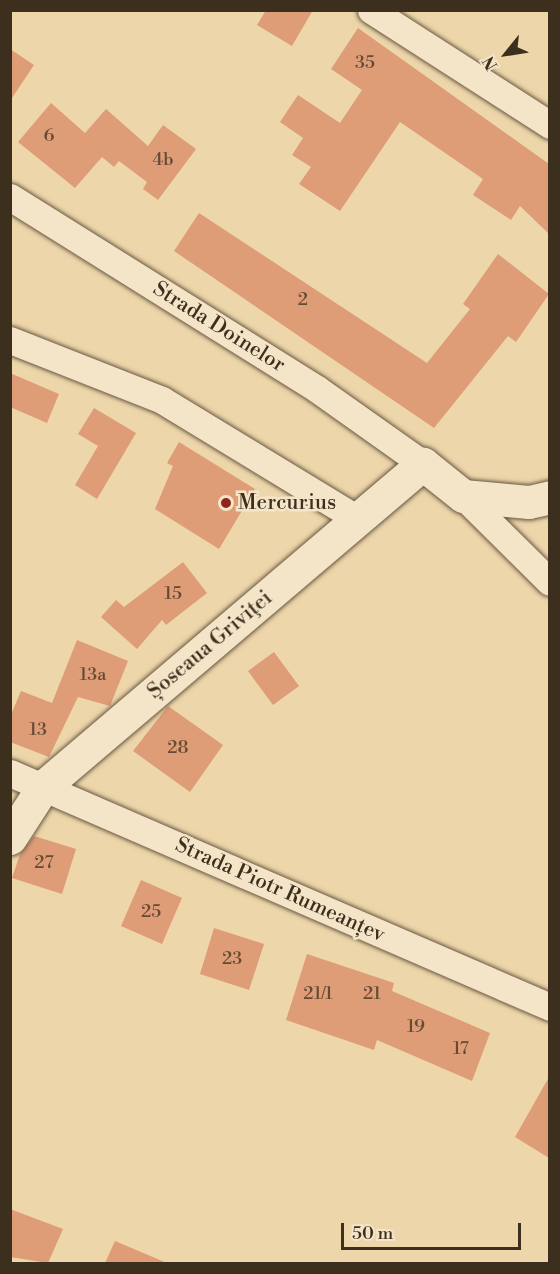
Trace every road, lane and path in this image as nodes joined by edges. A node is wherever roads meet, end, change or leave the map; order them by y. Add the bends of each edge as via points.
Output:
1 (371, 10) edge
2 (549, 125) edge
3 (10, 197) edge
4 (10, 340) edge
5 (423, 464) junction
6 (464, 496) junction
7 (549, 497) edge
8 (358, 519) junction
9 (549, 582) edge
10 (10, 773) edge
11 (43, 787) junction
12 (10, 838) edge
13 (549, 1007) edge

1 - 2 street
3 - 5 street, Strada Doinelor via 317,389
4 - 8 street via 162,400
5 - 6 street
5 - 8 street, Șoseaua Griviţei
6 - 7 street via 529,502
6 - 9 street
8 - 11 street, Șoseaua Griviţei
10 - 11 street, Strada Piotr Rumeanțev
11 - 12 street, Șoseaua Griviţei
11 - 13 street, Strada Piotr Rumeanțev

